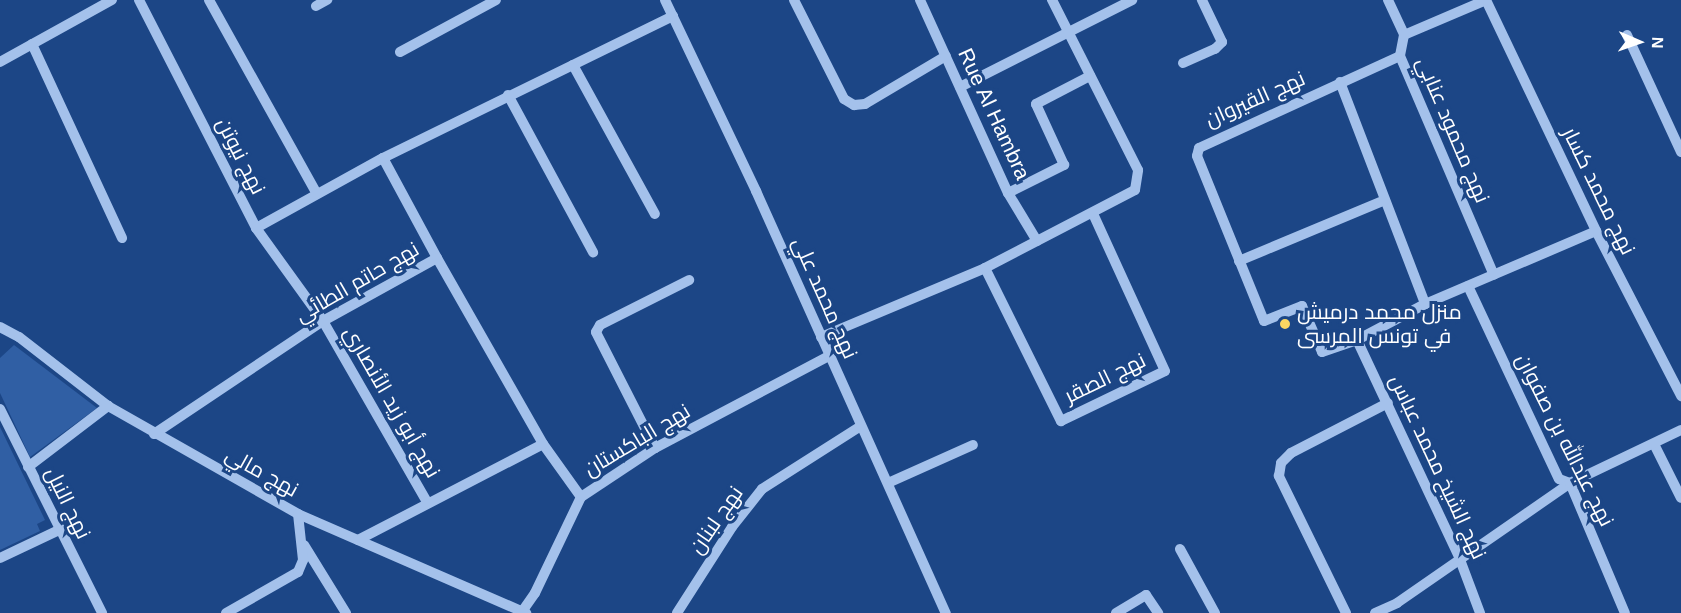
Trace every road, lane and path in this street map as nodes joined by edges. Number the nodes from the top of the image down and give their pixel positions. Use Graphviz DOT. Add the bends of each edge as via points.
graph roads {
  1 [pos="112,0"];
  2 [pos="139,0"];
  3 [pos="209,0"];
  4 [pos="327,0"];
  5 [pos="496,0"];
  6 [pos="665,0"];
  7 [pos="794,0"];
  8 [pos="920,0"];
  9 [pos="1052,0"];
  10 [pos="1202,0"];
  11 [pos="1388,0"];
  12 [pos="1486,0"];
  13 [pos="1126,1"];
  14 [pos="316,6"];
  15 [pos="673,16"];
  16 [pos="1068,32"];
  17 [pos="1404,35"];
  18 [pos="1627,35"];
  19 [pos="32,44"];
  20 [pos="400,52"];
  21 [pos="946,56"];
  22 [pos="1400,56"];
  23 [pos="0,62"];
  24 [pos="1183,63"];
  25 [pos="573,65"];
  26 [pos="1090,76"];
  27 [pos="1340,82"];
  28 [pos="960,87"];
  29 [pos="508,95"];
  30 [pos="1681,152"];
  31 [pos="383,158"];
  32 [pos="316,192"];
  33 [pos="1008,193"];
  34 [pos="1385,200"];
  35 [pos="655,214"];
  36 [pos="1093,214"];
  37 [pos="256,228"];
  38 [pos="1596,231"];
  39 [pos="122,238"];
  40 [pos="1037,241"];
  41 [pos="593,252"];
  42 [pos="437,258"];
  43 [pos="1239,261"];
  44 [pos="985,268"];
  45 [pos="1494,275"];
  46 [pos="688,280"];
  47 [pos="1468,286"];
  48 [pos="1425,304"];
  49 [pos="323,321"];
  50 [pos="0,327"];
  51 [pos="821,338"];
  52 [pos="1357,340"];
  53 [pos="829,356"];
  54 [pos="1681,396"];
  55 [pos="1388,403"];
  56 [pos="108,406"];
  57 [pos="0,409"];
  58 [pos="861,426"];
  59 [pos="1681,430"];
  60 [pos="154,434"];
  61 [pos="543,444"];
  62 [pos="1654,444"];
  63 [pos="973,445"];
  64 [pos="655,448"];
  65 [pos="28,467"];
  66 [pos="888,483"];
  67 [pos="1570,483"];
  68 [pos="581,497"];
  69 [pos="1681,498"];
  70 [pos="427,502"];
  71 [pos="298,514"];
  72 [pos="59,530"];
  73 [pos="358,540"];
  74 [pos="304,545"];
  75 [pos="1180,549"];
  76 [pos="1459,557"];
  77 [pos="0,558"];
  78 [pos="523,612"];
  79 [pos="1214,612"];
  80 [pos="102,613"];
  81 [pos="226,613"];
  82 [pos="346,613"];
  83 [pos="677,613"];
  84 [pos="946,613"];
  85 [pos="1116,613"];
  86 [pos="1158,613"];
  87 [pos="1346,613"];
  88 [pos="1375,613"];
  89 [pos="1480,613"];
  90 [pos="1625,613"];
  1 -- 19 [label="street"];
  2 -- 37 [label="street, نهج نيوتن"];
  3 -- 32 [label="street"];
  4 -- 14 [label="street"];
  5 -- 20 [label="street"];
  6 -- 15 [label="street, نهج محمد علي"];
  7 -- 21 [label="street" via="844,99 854,105 865,104"];
  8 -- 21 [label="street, Rue Al Hambra"];
  9 -- 16 [label="street"];
  10 -- 24 [label="street" via="1222,42"];
  11 -- 17 [label="street, نهج محمود عنابي"];
  12 -- 17 [label="street"];
  12 -- 38 [label="street, نهج محمد كسار"];
  13 -- 16 [label="street"];
  15 -- 25 [label="street"];
  15 -- 51 [label="street, نهج محمد علي"];
  16 -- 26 [label="street"];
  16 -- 28 [label="street"];
  17 -- 22 [label="street, نهج محمود عنابي"];
  18 -- 30 [label="street"];
  19 -- 23 [label="street"];
  19 -- 39 [label="street"];
  21 -- 28 [label="street, Rue Al Hambra"];
  22 -- 27 [label="street, نهج القيروان"];
  22 -- 45 [label="street, نهج محمود عنابي"];
  25 -- 29 [label="street"];
  25 -- 35 [label="street"];
  26 -- 33 [label="street" via="1036,104 1064,165"];
  26 -- 36 [label="street" via="1138,170 1135,190"];
  27 -- 34 [label="street"];
  27 -- 43 [label="street, نهج القيروان" via="1199,148 1197,156"];
  28 -- 33 [label="street, Rue Al Hambra"];
  29 -- 31 [label="street"];
  29 -- 41 [label="street"];
  31 -- 32 [label="street"];
  31 -- 42 [label="street"];
  32 -- 37 [label="street"];
  33 -- 40 [label="street, Rue Al Hambra"];
  34 -- 43 [label="street"];
  34 -- 48 [label="street"];
  36 -- 40 [label="street"];
  36 -- 44 [label="street, نهج الصقر" via="1165,371 1061,421"];
  37 -- 49 [label="street, نهج نيوتن"];
  38 -- 45 [label="street"];
  38 -- 54 [label="street, نهج محمد كسار"];
  40 -- 44 [label="street"];
  42 -- 49 [label="street, نهج حاتم الطائي"];
  42 -- 61 [label="street, نهج حاتم الطائي"];
  43 -- 52 [label="street, نهج القيروان" via="1264,321 1302,306 1322,351"];
  44 -- 51 [label="street"];
  45 -- 47 [label="street"];
  46 -- 64 [label="street" via="600,325 596,332"];
  47 -- 48 [label="street"];
  47 -- 67 [label="street, نهج عبدالله بن صفوان" via="1560,479"];
  48 -- 52 [label="street"];
  49 -- 60 [label="street, نهج حاتم الطائي"];
  49 -- 70 [label="street, نهج أبو زيد الأنصاري"];
  50 -- 56 [label="street, نهج مالي"];
  51 -- 53 [label="street, نهج محمد علي"];
  52 -- 55 [label="street, نهج الشيخ محمد عباس"];
  53 -- 58 [label="street, نهج محمد علي"];
  53 -- 64 [label="street, نهج الباكستان"];
  55 -- 76 [label="street, نهج الشيخ محمد عباس"];
  55 -- 87 [label="street" via="1291,453 1281,463 1278,476"];
  56 -- 60 [label="street, نهج مالي"];
  56 -- 65 [label="street"];
  57 -- 65 [label="street, نهج النيل"];
  58 -- 66 [label="street, نهج محمد علي"];
  58 -- 83 [label="street, نهج لبنان" via="762,489 732,526"];
  59 -- 62 [label="street"];
  60 -- 71 [label="street, نهج مالي"];
  61 -- 68 [label="street, نهج حاتم الطائي"];
  61 -- 70 [label="street"];
  62 -- 67 [label="street"];
  62 -- 69 [label="street"];
  63 -- 66 [label="street"];
  64 -- 68 [label="street, نهج الباكستان"];
  65 -- 72 [label="street, نهج النيل"];
  66 -- 84 [label="street, نهج محمد علي"];
  67 -- 76 [label="street"];
  67 -- 90 [label="street, نهج عبدالله بن صفوان"];
  68 -- 78 [label="street, نهج الباكستان"];
  70 -- 73 [label="street"];
  71 -- 73 [label="street, نهج مالي"];
  71 -- 74 [label="street"];
  72 -- 77 [label="street"];
  72 -- 80 [label="street, نهج النيل"];
  73 -- 78 [label="street, نهج مالي"];
  74 -- 81 [label="street" via="298,572"];
  74 -- 82 [label="street"];
  75 -- 79 [label="street"];
  76 -- 88 [label="street" via="1397,603"];
  76 -- 89 [label="street, نهج الشيخ محمد عباس"];
  85 -- 86 [label="street" via="1146,595"];
}
